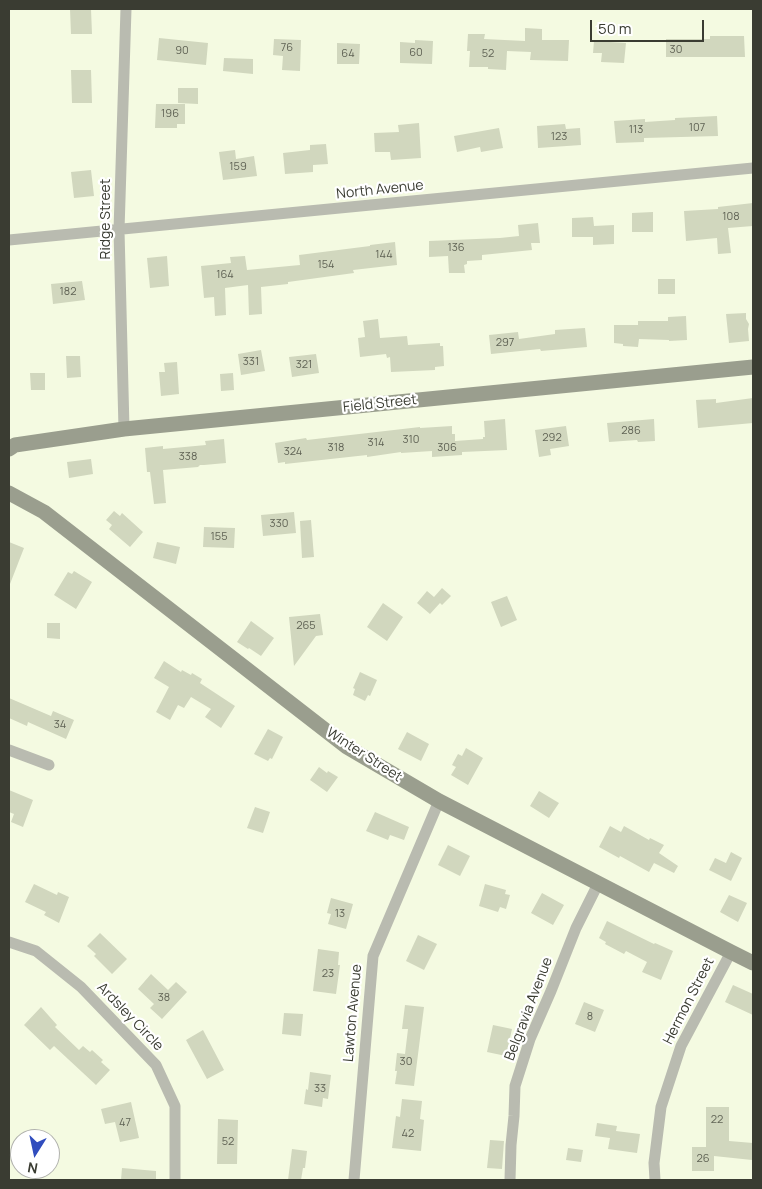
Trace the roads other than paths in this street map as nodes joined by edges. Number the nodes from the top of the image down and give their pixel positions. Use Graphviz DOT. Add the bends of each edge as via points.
graph roads {
  1 [pos="126,9"];
  2 [pos="753,168"];
  3 [pos="119,230"];
  4 [pos="9,240"];
  5 [pos="753,367"];
  6 [pos="124,429"];
  7 [pos="9,449"];
  8 [pos="9,493"];
  9 [pos="9,750"];
  10 [pos="49,764"];
  11 [pos="439,801"];
  12 [pos="598,884"];
  13 [pos="9,942"];
  14 [pos="731,952"];
  15 [pos="753,963"];
  16 [pos="175,1180"];
  17 [pos="354,1180"];
  18 [pos="510,1180"];
  19 [pos="655,1180"];
  1 -- 3 [label="street, Ridge Street"];
  2 -- 3 [label="street, North Avenue"];
  3 -- 4 [label="street, North Avenue"];
  3 -- 6 [label="street, Ridge Street"];
  5 -- 6 [label="main road, Field Street"];
  6 -- 7 [label="main road, Field Street" via="15,445"];
  8 -- 11 [label="main road, Winter Street" via="44,512 347,748"];
  9 -- 10 [label="street"];
  11 -- 12 [label="main road, Winter Street"];
  11 -- 17 [label="street, Lawton Avenue" via="373,956"];
  12 -- 14 [label="main road, Winter Street"];
  12 -- 18 [label="street, Belgravia Avenue" via="530,1039 516,1086"];
  13 -- 16 [label="street, Ardsley Circle" via="36,951 81,987 156,1066 175,1106"];
  14 -- 15 [label="main road, Winter Street"];
  14 -- 19 [label="street, Hermon Street" via="681,1046 661,1106"];
}
